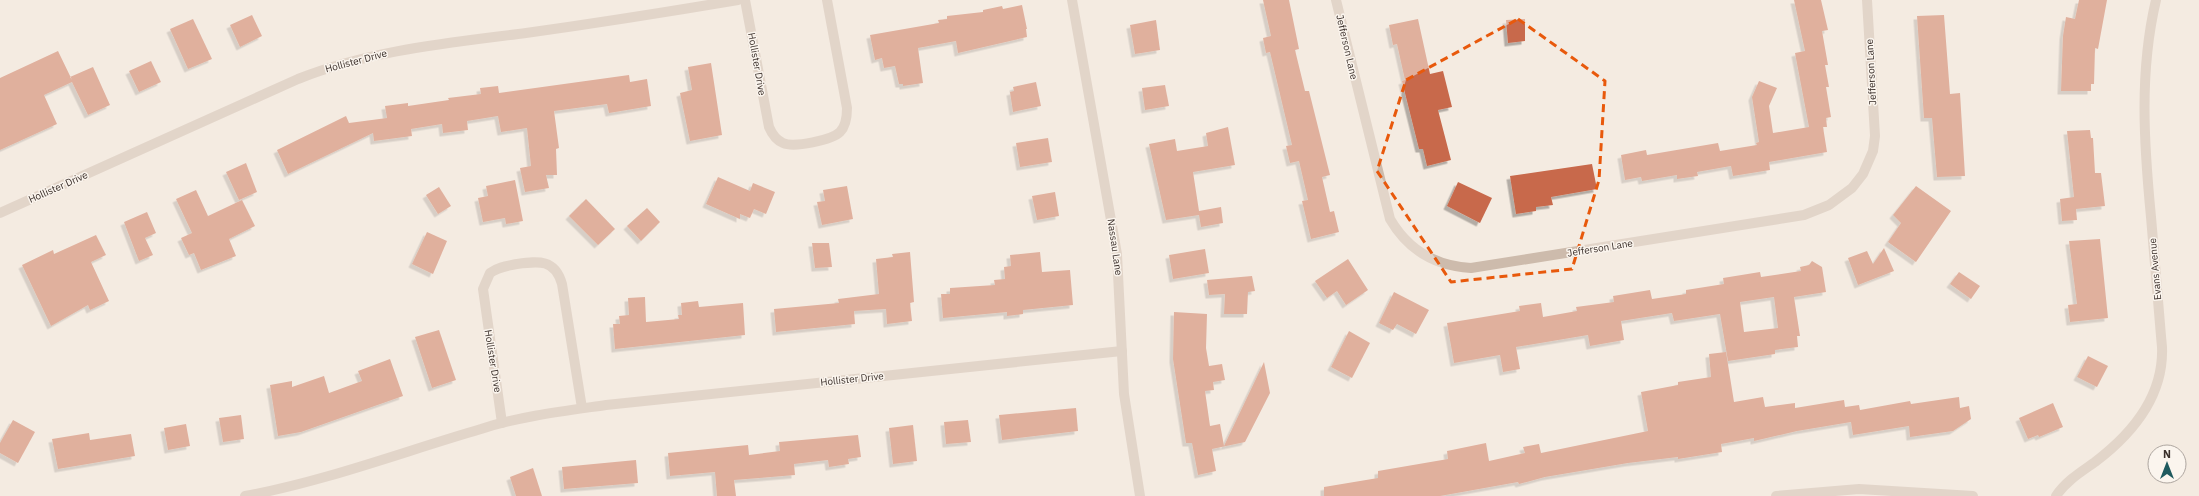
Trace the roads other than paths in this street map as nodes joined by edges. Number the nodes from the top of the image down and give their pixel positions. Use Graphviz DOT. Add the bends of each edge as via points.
graph roads {
  1 [pos="738,0"];
  2 [pos="745,0"];
  3 [pos="827,0"];
  4 [pos="1072,0"];
  5 [pos="1336,0"];
  6 [pos="1867,0"];
  7 [pos="2156,0"];
  8 [pos="0,213"];
  9 [pos="1122,351"];
  10 [pos="582,408"];
  11 [pos="502,423"];
  12 [pos="287,492"];
  13 [pos="1794,495"];
  14 [pos="245,496"];
  15 [pos="1140,496"];
  16 [pos="1776,496"];
  17 [pos="1973,496"];
  18 [pos="2056,496"];
  1 -- 8 [label="street, Hollister Drive" via="617,21 402,50 331,67 298,79"];
  2 -- 3 [label="street, Hollister Drive" via="767,123 777,139 793,145 832,137 842,130 846,119 847,108"];
  4 -- 9 [label="street, Nassau Lane" via="1117,254"];
  5 -- 6 [label="street, Jefferson Lane" via="1390,219 1406,242 1424,255 1446,265 1471,268 1804,215 1842,197 1863,174 1874,144"];
  7 -- 18 [label="street, Evans Avenue" via="2148,42 2144,103 2146,164 2162,347 2160,375 2151,400 2133,427"];
  9 -- 10 [label="street, Hollister Drive"];
  9 -- 15 [label="street, Nassau Lane" via="1127,420"];
  10 -- 11 [label="street, Hollister Drive"];
  10 -- 11 [label="street, Hollister Drive" via="562,284 558,273 551,266 538,262 505,266 490,273 483,289"];
  11 -- 12 [label="street, Hollister Drive"];
  12 -- 14 [label="street, Hollister Drive"];
  13 -- 16 [label="street"];
  13 -- 17 [label="street" via="1859,489"];
}
